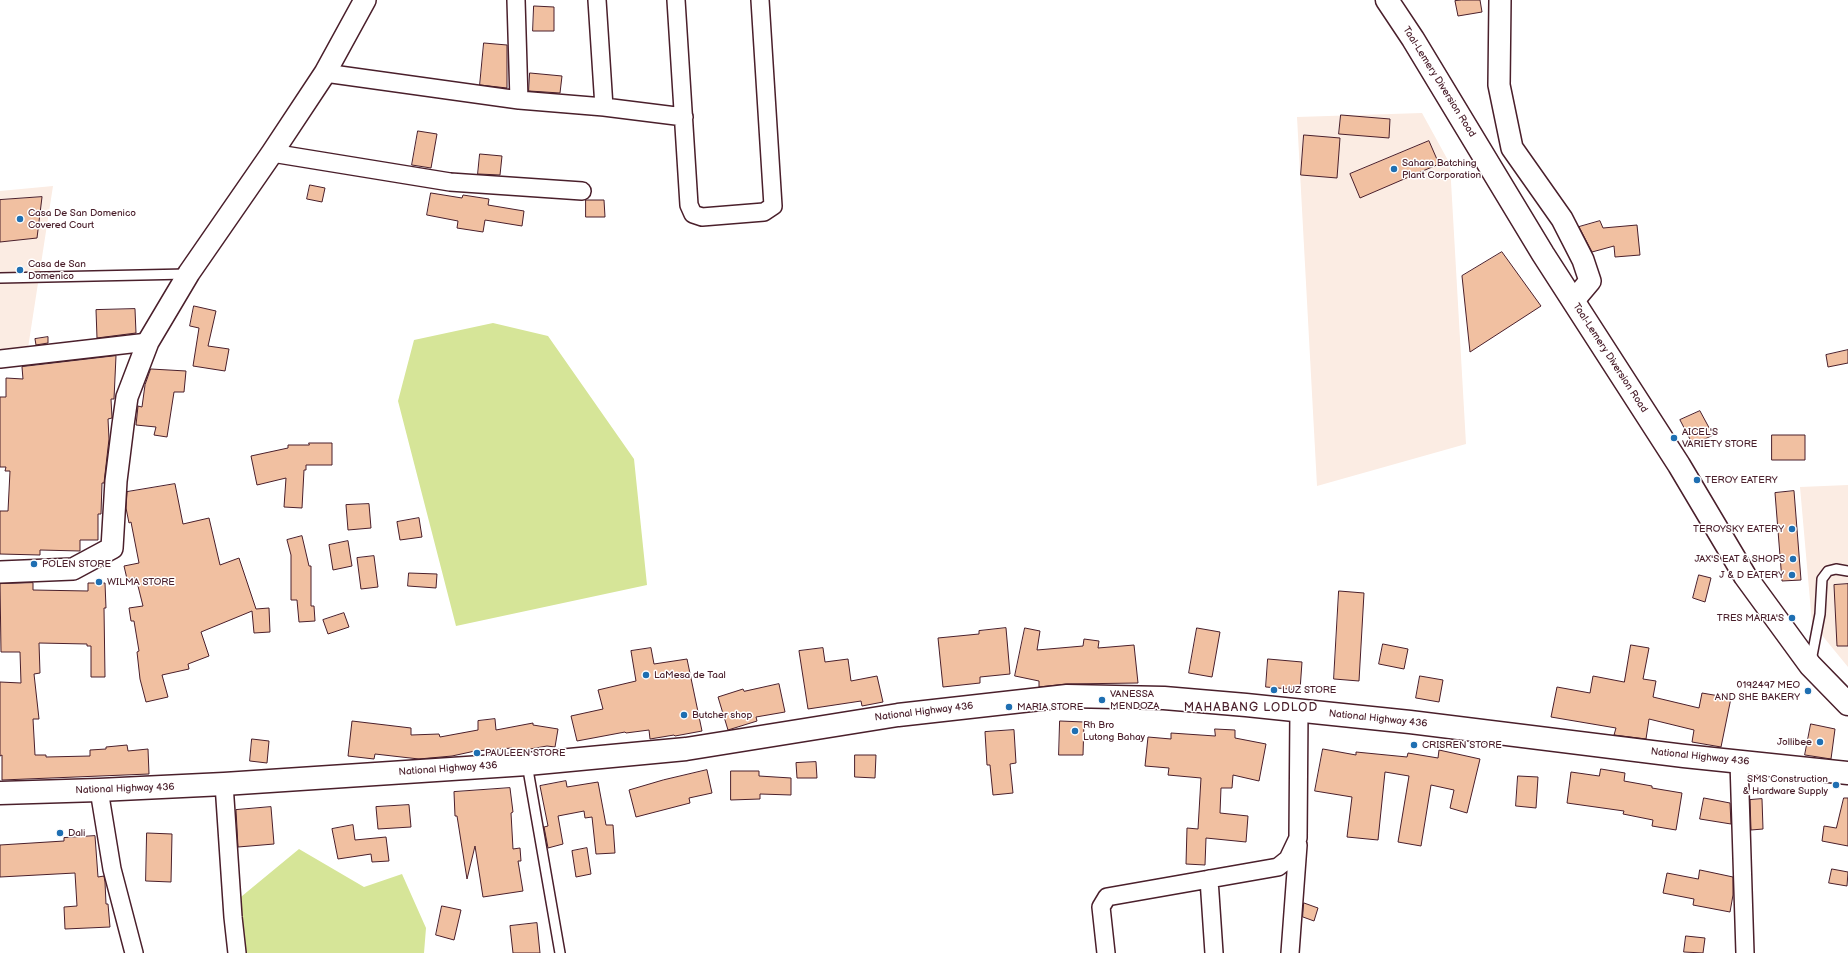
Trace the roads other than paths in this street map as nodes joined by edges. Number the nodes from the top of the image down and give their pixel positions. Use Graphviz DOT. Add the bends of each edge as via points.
graph roads {
  1 [pos="365,0"];
  2 [pos="516,0"];
  3 [pos="597,0"];
  4 [pos="676,0"];
  5 [pos="760,0"];
  6 [pos="1387,0"];
  7 [pos="1500,0"];
  8 [pos="325,73"];
  9 [pos="520,100"];
  10 [pos="604,107"];
  11 [pos="684,117"];
  12 [pos="272,153"];
  13 [pos="582,191"];
  14 [pos="189,274"];
  15 [pos="0,278"];
  16 [pos="1574,300"];
  17 [pos="148,342"];
  18 [pos="0,359"];
  19 [pos="1848,571"];
  20 [pos="0,572"];
  21 [pos="1810,665"];
  22 [pos="1848,703"];
  23 [pos="1299,711"];
  24 [pos="1739,762"];
  25 [pos="527,764"];
  26 [pos="1847,771"];
  27 [pos="224,784"];
  28 [pos="99,790"];
  29 [pos="0,793"];
  30 [pos="1298,838"];
  31 [pos="1209,879"];
  32 [pos="134,953"];
  33 [pos="237,953"];
  34 [pos="560,953"];
  35 [pos="1106,953"];
  36 [pos="1214,953"];
  37 [pos="1290,953"];
  38 [pos="1745,953"];
  1 -- 8 [label="street"];
  2 -- 9 [label="street"];
  3 -- 10 [label="street"];
  4 -- 11 [label="street"];
  5 -- 11 [label="street" via="773,206 764,212 702,217 692,214 689,205"];
  6 -- 16 [label="main road, Taal-Lemery Diversion Road"];
  7 -- 16 [label="street" via="1499,85 1512,148 1562,219 1584,260 1590,281"];
  8 -- 9 [label="street"];
  8 -- 12 [label="street"];
  9 -- 10 [label="street"];
  10 -- 11 [label="street"];
  12 -- 13 [label="street" via="450,182"];
  12 -- 14 [label="street"];
  14 -- 15 [label="lane"];
  14 -- 17 [label="street"];
  16 -- 21 [label="main road, Taal-Lemery Diversion Road" via="1679,465 1745,576"];
  17 -- 18 [label="street"];
  17 -- 20 [label="street" via="126,404 116,481 112,548 74,569"];
  19 -- 21 [label="lane" via="1836,568 1828,571 1822,579 1820,614"];
  21 -- 22 [label="main road, Taal-Lemery Diversion Road"];
  23 -- 24 [label="main road, National Highway 436"];
  23 -- 25 [label="main road, National Highway 436" via="1164,698 1067,696 898,715 686,748"];
  23 -- 30 [label="street"];
  24 -- 26 [label="main road, National Highway 436"];
  24 -- 38 [label="street"];
  25 -- 27 [label="main road, National Highway 436"];
  25 -- 34 [label="lane"];
  27 -- 28 [label="main road, National Highway 436"];
  27 -- 33 [label="street"];
  28 -- 29 [label="main road, National Highway 436"];
  28 -- 32 [label="street" via="112,868"];
  30 -- 31 [label="street" via="1288,859 1278,867"];
  30 -- 37 [label="street"];
  31 -- 35 [label="street" via="1107,897 1100,907"];
  31 -- 36 [label="street"];
}
